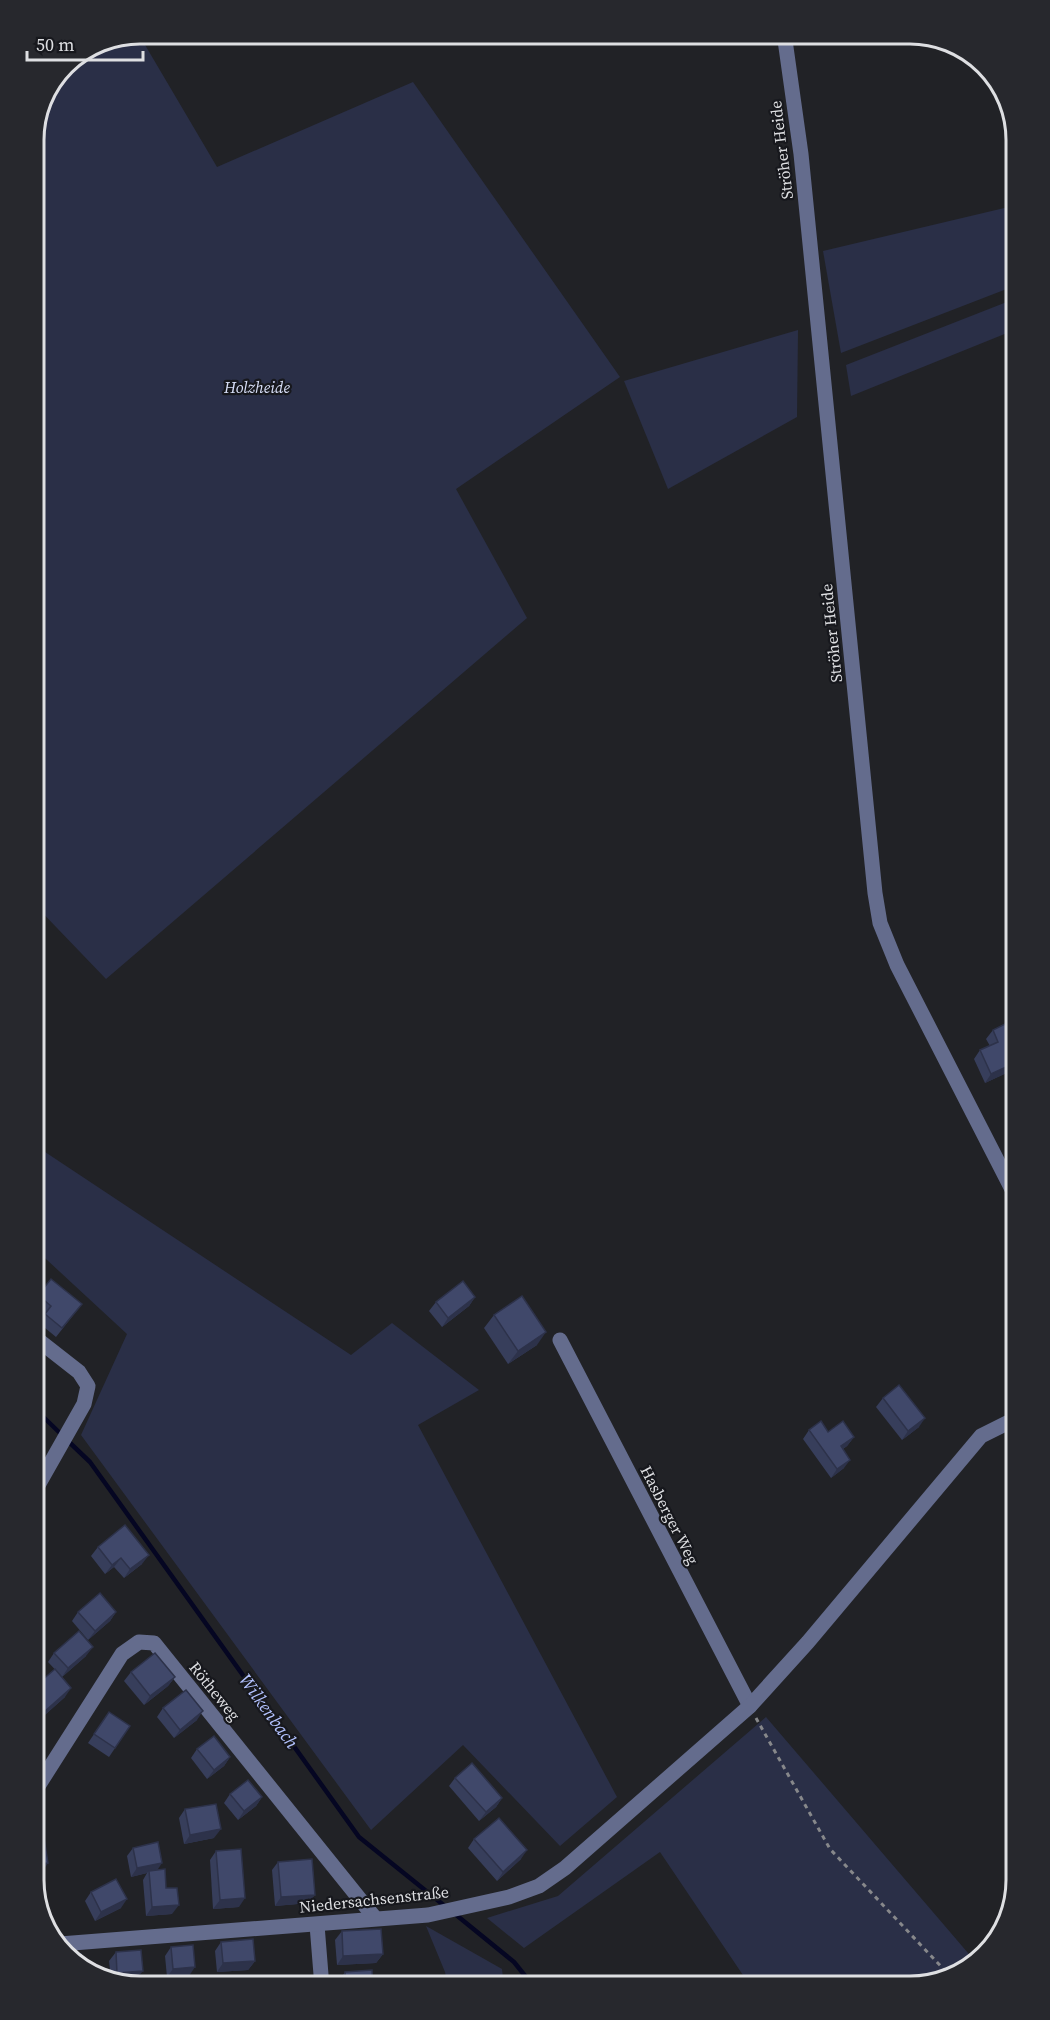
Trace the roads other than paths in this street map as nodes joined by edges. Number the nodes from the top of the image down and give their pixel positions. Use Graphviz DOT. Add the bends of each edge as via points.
graph roads {
  1 [pos="786,44"];
  2 [pos="1006,1178"];
  3 [pos="560,1340"];
  4 [pos="44,1345"];
  5 [pos="1006,1424"];
  6 [pos="44,1474"];
  7 [pos="750,1706"];
  8 [pos="44,1777"];
  9 [pos="375,1918"];
  10 [pos="317,1925"];
  11 [pos="67,1943"];
  12 [pos="321,1976"];
  1 -- 2 [label="street, Ströher Heide" via="801,154 880,923 897,965"];
  3 -- 7 [label="street, Hasberger Weg"];
  4 -- 6 [label="street" via="79,1372 87,1386 84,1404"];
  5 -- 7 [label="street" via="981,1436"];
  7 -- 9 [label="street, Niedersachsenstraße" via="566,1868 539,1886 509,1897 428,1915"];
  8 -- 9 [label="street, Rötheweg" via="122,1654 139,1642 154,1643"];
  9 -- 10 [label="street, Niedersachsenstraße"];
  10 -- 11 [label="street, Niedersachsenstraße"];
  10 -- 12 [label="street"];
}
